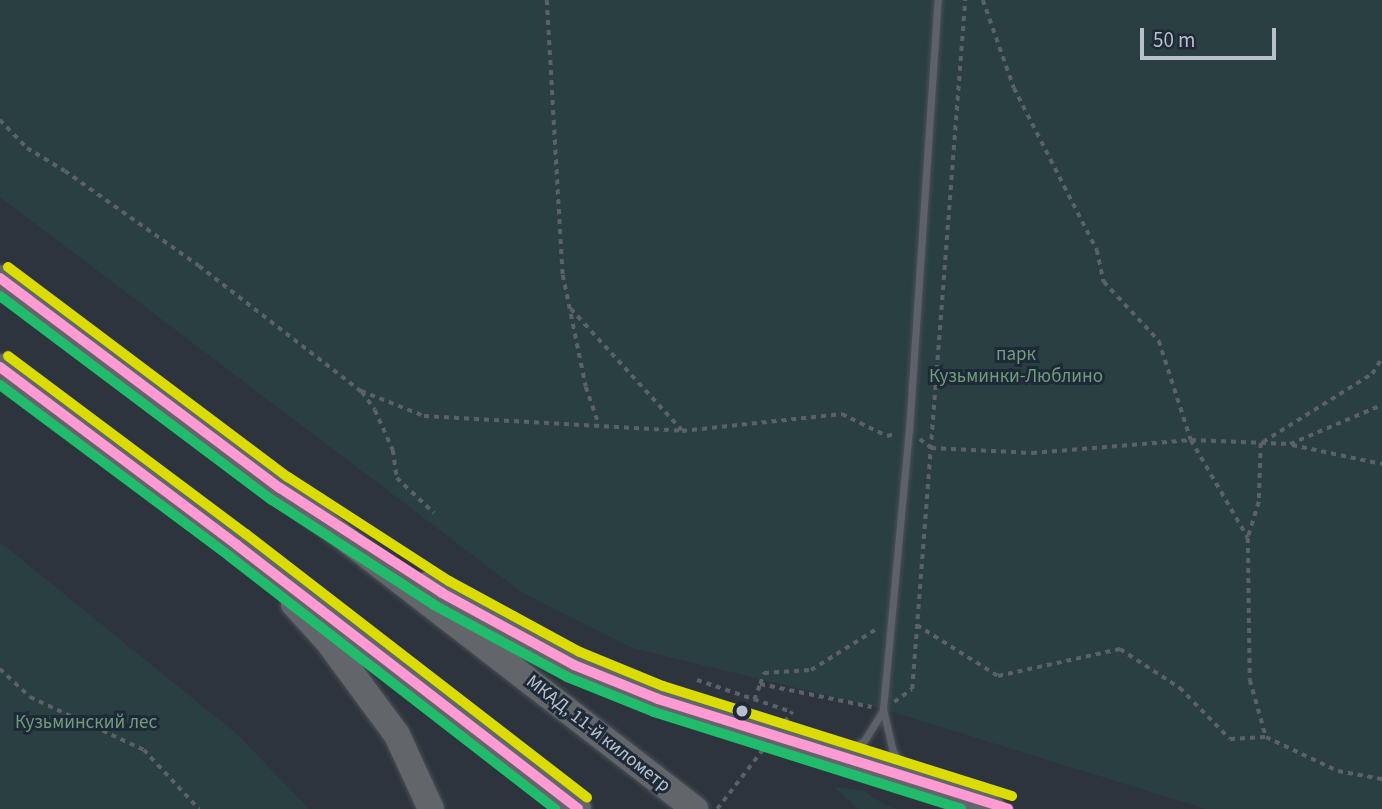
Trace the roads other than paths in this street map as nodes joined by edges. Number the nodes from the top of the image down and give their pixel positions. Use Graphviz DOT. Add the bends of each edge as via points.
graph roads {
  1 [pos="938,0"];
  2 [pos="0,278"];
  3 [pos="0,367"];
  4 [pos="280,488"];
  5 [pos="237,545"];
  6 [pos="883,709"];
  7 [pos="830,754"];
  8 [pos="923,783"];
  9 [pos="431,809"];
  10 [pos="578,809"];
  11 [pos="695,809"];
  12 [pos="993,809"];
  1 -- 6 [label="lane" via="909,431"];
  2 -- 4 [label="highway, МКАД, 11-й километр"];
  3 -- 5 [label="highway"];
  4 -- 7 [label="highway" via="442,593 574,665 658,699"];
  4 -- 11 [label="highway, МКАД, 11-й километр"];
  5 -- 9 [label="highway" via="327,640 351,672 397,736"];
  5 -- 10 [label="highway"];
  6 -- 7 [label="lane" via="864,741"];
  6 -- 8 [label="lane" via="893,752"];
  7 -- 8 [label="highway"];
  8 -- 12 [label="highway"];
}
